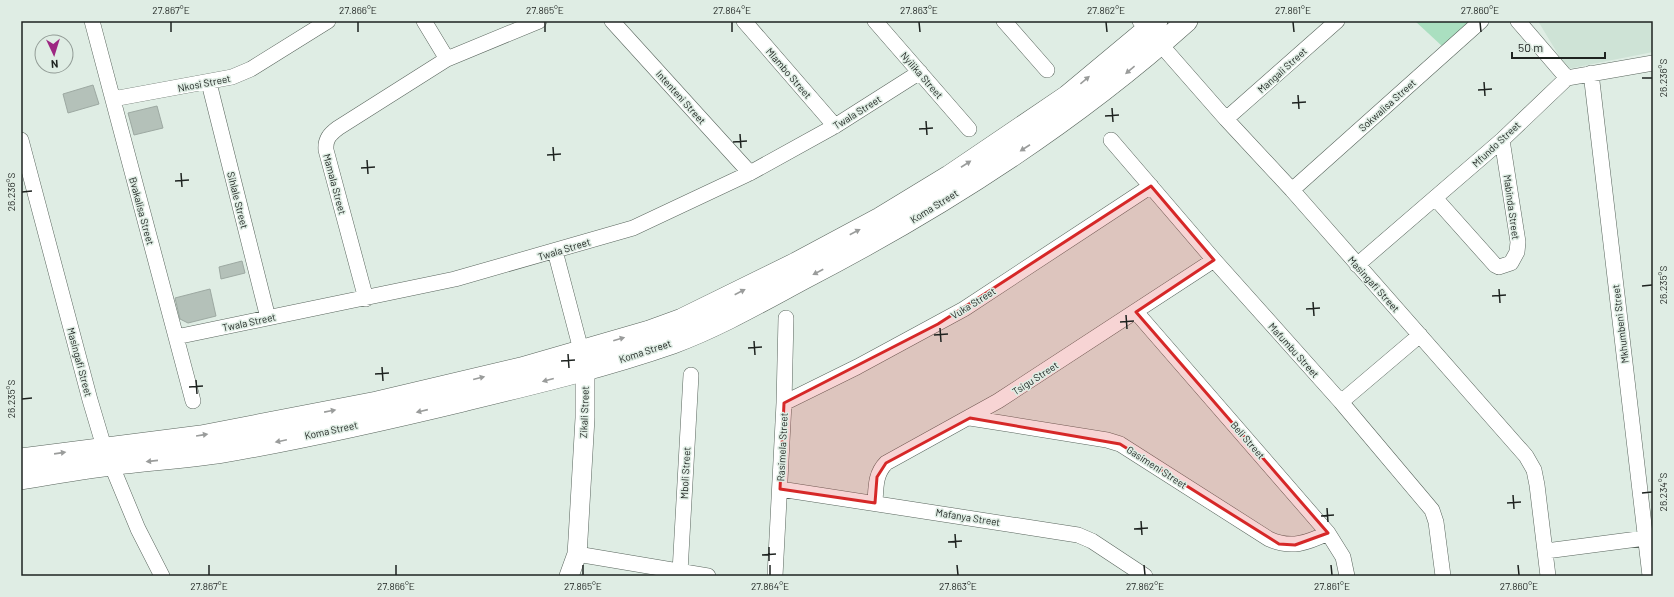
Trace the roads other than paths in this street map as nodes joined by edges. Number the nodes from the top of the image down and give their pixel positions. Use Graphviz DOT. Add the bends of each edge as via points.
graph roads {
  1 [pos="92,21"];
  2 [pos="328,21"];
  3 [pos="424,21"];
  4 [pos="539,21"];
  5 [pos="612,21"];
  6 [pos="744,21"];
  7 [pos="875,21"];
  8 [pos="1004,21"];
  9 [pos="1187,21"];
  10 [pos="1337,21"];
  11 [pos="1482,21"];
  12 [pos="1518,21"];
  13 [pos="1148,24"];
  14 [pos="1160,45"];
  15 [pos="447,59"];
  16 [pos="1653,63"];
  17 [pos="1047,70"];
  18 [pos="920,72"];
  19 [pos="1591,72"];
  20 [pos="1567,78"];
  21 [pos="209,83"];
  22 [pos="113,99"];
  23 [pos="1226,119"];
  24 [pos="835,126"];
  25 [pos="969,129"];
  26 [pos="21,140"];
  27 [pos="1111,140"];
  28 [pos="1502,140"];
  29 [pos="750,173"];
  30 [pos="1151,186"];
  31 [pos="1292,190"];
  32 [pos="1436,199"];
  33 [pos="555,251"];
  34 [pos="1214,260"];
  35 [pos="1357,265"];
  36 [pos="366,299"];
  37 [pos="1136,312"];
  38 [pos="268,318"];
  39 [pos="786,318"];
  40 [pos="1420,335"];
  41 [pos="176,337"];
  42 [pos="581,350"];
  43 [pos="586,370"];
  44 [pos="691,375"];
  45 [pos="193,400"];
  46 [pos="1341,402"];
  47 [pos="784,403"];
  48 [pos="970,418"];
  49 [pos="108,456"];
  50 [pos="21,459"];
  51 [pos="21,479"];
  52 [pos="780,489"];
  53 [pos="875,503"];
  54 [pos="1328,533"];
  55 [pos="1649,538"];
  56 [pos="1546,551"];
  57 [pos="576,554"];
  58 [pos="680,572"];
  59 [pos="162,576"];
  60 [pos="569,576"];
  61 [pos="708,576"];
  62 [pos="774,576"];
  63 [pos="1145,576"];
  64 [pos="1347,576"];
  65 [pos="1443,576"];
  66 [pos="1548,576"];
  67 [pos="1650,576"];
  1 -- 22 [label="street, Bvakalisa Street"];
  2 -- 21 [label="street, Nkosi Street" via="240,74"];
  3 -- 15 [label="street"];
  4 -- 15 [label="street"];
  5 -- 29 [label="street, Intenteni Street"];
  6 -- 24 [label="street, Mlambo Street"];
  7 -- 18 [label="street, Nyilika Street"];
  8 -- 17 [label="street"];
  9 -- 14 [label="main road, Koma Street"];
  10 -- 23 [label="street, Mangali Street"];
  11 -- 31 [label="street, Sokwalisa Street"];
  12 -- 20 [label="street"];
  13 -- 14 [label="street, Masingafi Street"];
  42 -- 13 [label="main road, Koma Street, one-way" via="682,319 763,280 880,218 962,167 1067,96"];
  14 -- 23 [label="street, Masingafi Street"];
  14 -- 43 [label="main road, Koma Street, one-way" via="1059,125 872,244 700,331 675,342"];
  15 -- 36 [label="street, Mamala Street" via="338,128 327,140 326,150"];
  16 -- 19 [label="street, Mfundo Street"];
  18 -- 24 [label="street, Twala Street"];
  18 -- 25 [label="street, Nyilika Street"];
  19 -- 20 [label="street, Mfundo Street"];
  19 -- 55 [label="street, Mkhumbeni Street"];
  20 -- 28 [label="street, Mfundo Street"];
  21 -- 22 [label="street, Nkosi Street"];
  21 -- 38 [label="street, Sihlale Street"];
  22 -- 41 [label="street, Bvakalisa Street"];
  23 -- 31 [label="street, Masingafi Street"];
  24 -- 29 [label="street, Twala Street"];
  26 -- 49 [label="street, Masingafi Street" via="88,392"];
  27 -- 30 [label="street, Mafumbu Street"];
  28 -- 32 [label="street, Mfundo Street"];
  28 -- 32 [label="street, Mabinda Street" via="1518,242 1517,252 1511,263 1500,267 1495,265"];
  29 -- 33 [label="street, Twala Street" via="642,225"];
  30 -- 34 [label="street, Mafumbu Street"];
  30 -- 47 [label="street, Vuka Street" via="964,309"];
  31 -- 35 [label="street, Masingafi Street"];
  32 -- 35 [label="street, Mfundo Street"];
  33 -- 36 [label="street, Twala Street" via="455,280"];
  33 -- 42 [label="street, Zikali Street"];
  34 -- 37 [label="street, Tsigu Street"];
  34 -- 46 [label="street, Mafumbu Street"];
  35 -- 40 [label="street, Masingafi Street"];
  36 -- 38 [label="street, Twala Street"];
  37 -- 48 [label="street, Tsigu Street"];
  37 -- 54 [label="street, Beli Street"];
  38 -- 41 [label="street, Twala Street"];
  39 -- 47 [label="street, Rasimela Street"];
  40 -- 46 [label="street"];
  40 -- 56 [label="street, Masingafi Street" via="1530,463 1537,484"];
  41 -- 45 [label="street, Bvakalisa Street"];
  42 -- 43 [label="street, Zikali Street"];
  49 -- 42 [label="main road, Koma Street, one-way" via="377,402 521,368"];
  43 -- 49 [label="main road, Koma Street, one-way" via="420,411 222,452"];
  43 -- 57 [label="street, Zikali Street"];
  44 -- 58 [label="street, Mboli Street"];
  46 -- 65 [label="street, Mafumbu Street" via="1432,510"];
  47 -- 52 [label="street, Rasimela Street"];
  48 -- 53 [label="street, Tsigu Street" via="886,463 877,477"];
  48 -- 54 [label="street, Gasimeni Street" via="1120,444 1279,544 1295,545"];
  50 -- 49 [label="main road, Koma Street, one-way"];
  49 -- 51 [label="main road, Koma Street"];
  49 -- 59 [label="street, Masingafi Street" via="138,529"];
  52 -- 53 [label="street, Mafanya Street"];
  52 -- 62 [label="street, Rasimela Street"];
  53 -- 63 [label="street, Mafanya Street" via="1078,535 1092,541"];
  54 -- 64 [label="street, Beli Street" via="1343,557"];
  55 -- 56 [label="street"];
  55 -- 67 [label="street, Mkhumbeni Street"];
  56 -- 66 [label="street, Masingafi Street"];
  57 -- 58 [label="street"];
  57 -- 60 [label="street, Zikali Street"];
  58 -- 61 [label="street"];
}
